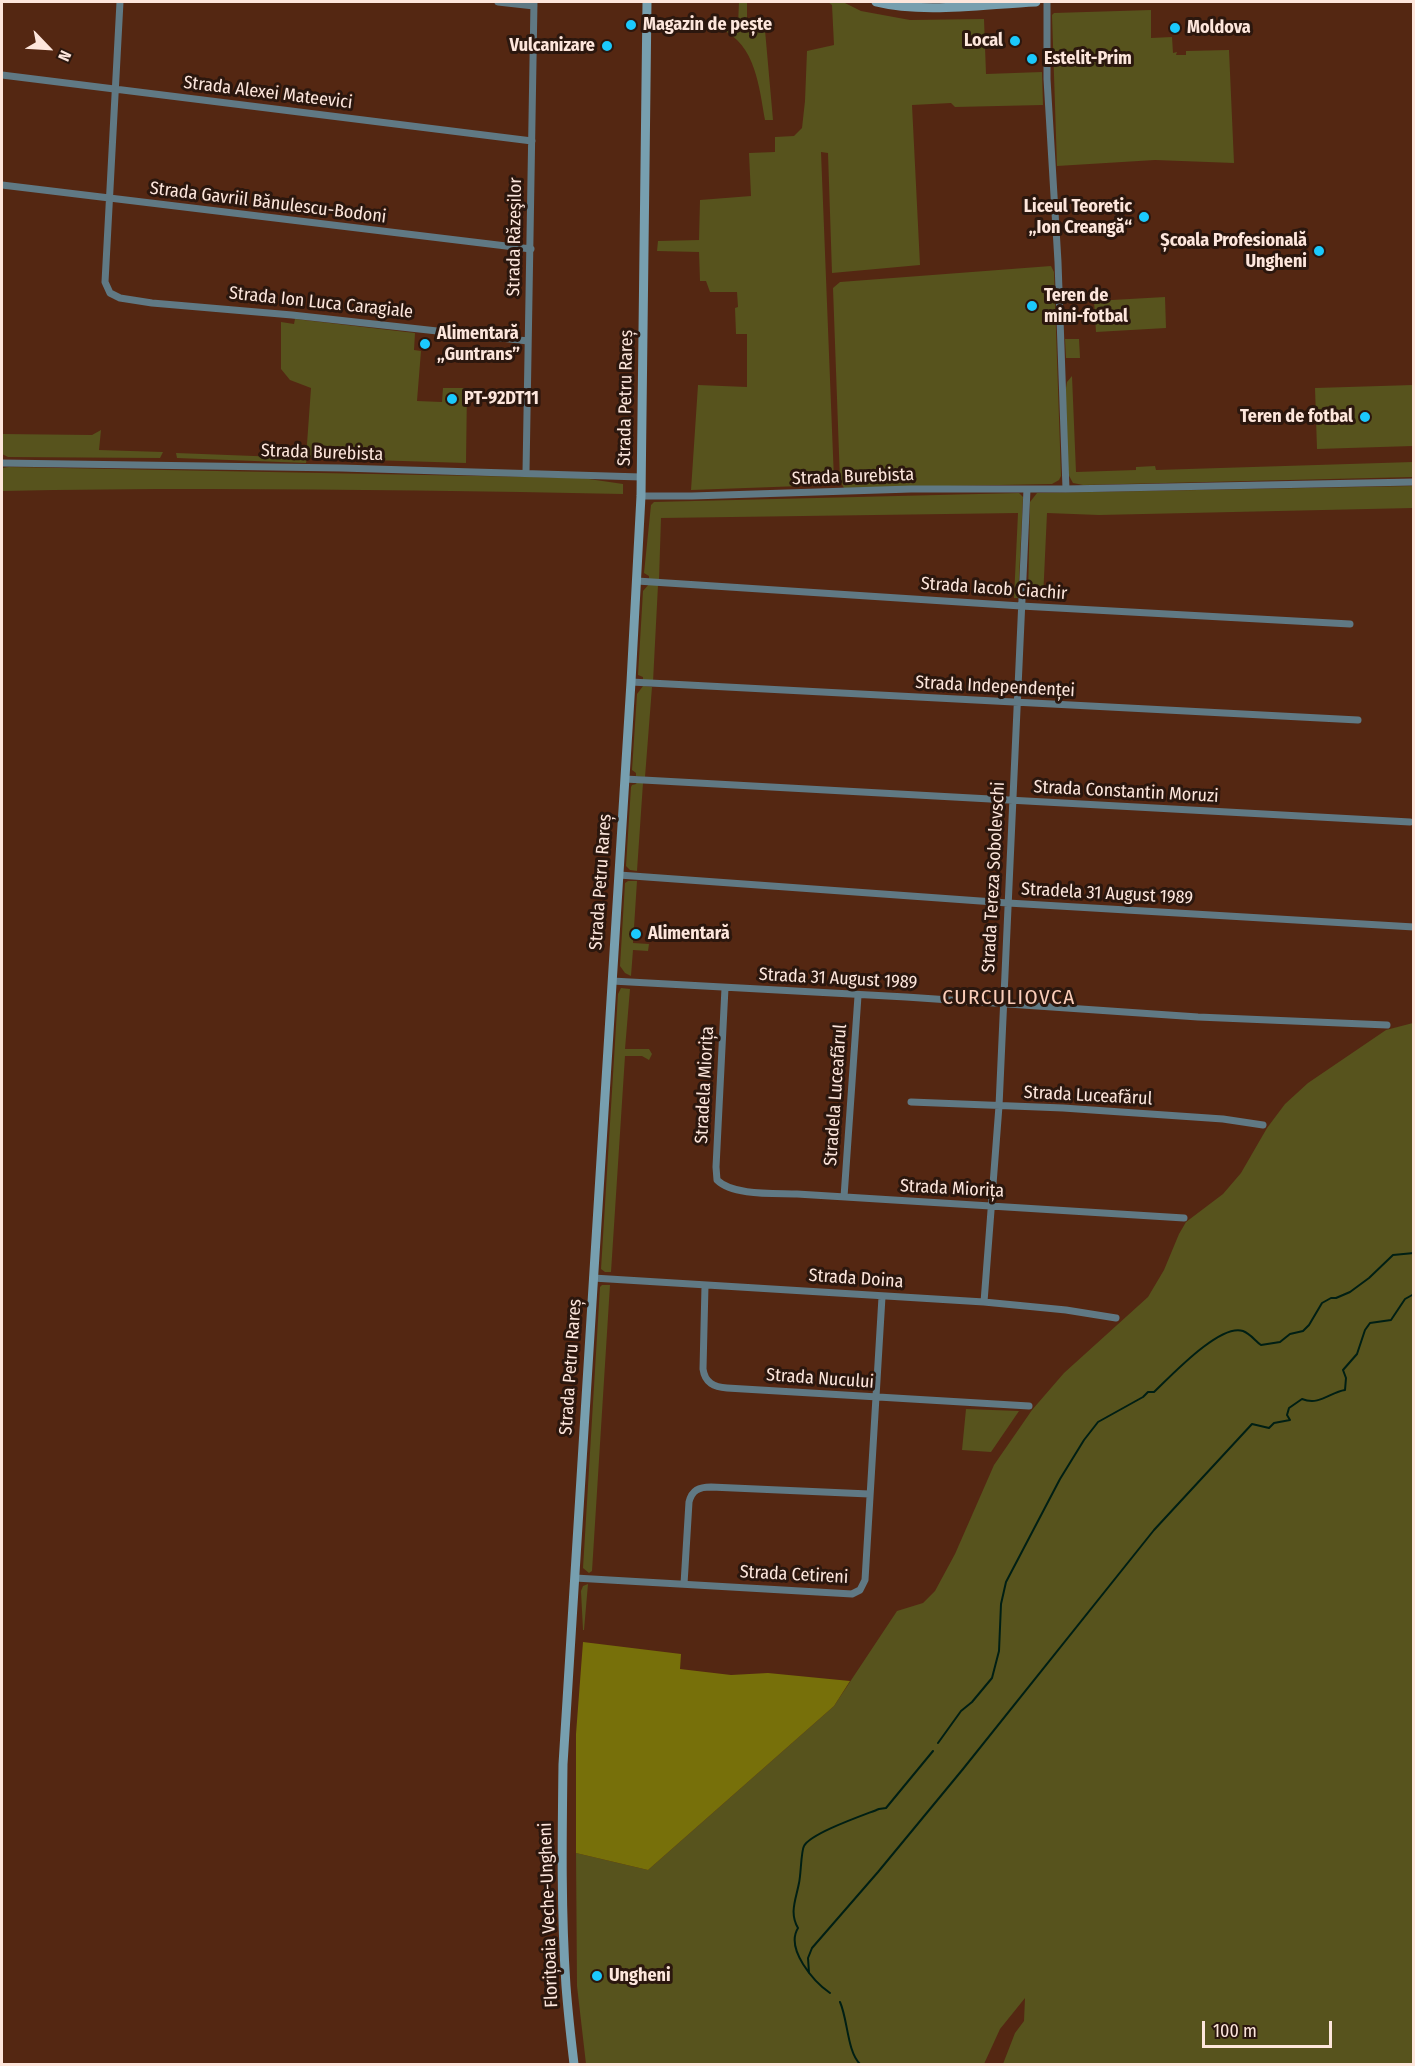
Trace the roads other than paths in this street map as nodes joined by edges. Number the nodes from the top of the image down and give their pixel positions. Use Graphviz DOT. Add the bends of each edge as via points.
graph roads {
  1 [pos="120,2"];
  2 [pos="498,2"];
  3 [pos="647,2"];
  4 [pos="876,2"];
  5 [pos="1036,2"];
  6 [pos="1047,2"];
  7 [pos="534,4"];
  8 [pos="2,75"];
  9 [pos="115,90"];
  10 [pos="532,141"];
  11 [pos="2,185"];
  12 [pos="110,199"];
  13 [pos="531,249"];
  14 [pos="528,341"];
  15 [pos="2,463"];
  16 [pos="526,472"];
  17 [pos="641,477"];
  18 [pos="1413,482"];
  19 [pos="1027,489"];
  20 [pos="1066,489"];
  21 [pos="640,496"];
  22 [pos="636,581"];
  23 [pos="1022,606"];
  24 [pos="1350,624"];
  25 [pos="631,682"];
  26 [pos="1017,704"];
  27 [pos="1358,720"];
  28 [pos="624,779"];
  29 [pos="1013,801"];
  30 [pos="1410,822"];
  31 [pos="619,875"];
  32 [pos="1008,903"];
  33 [pos="1413,927"];
  34 [pos="612,981"];
  35 [pos="725,988"];
  36 [pos="858,996"];
  37 [pos="1003,1004"];
  38 [pos="1387,1025"];
  39 [pos="911,1102"];
  40 [pos="999,1106"];
  41 [pos="1263,1125"];
  42 [pos="720,1182"];
  43 [pos="844,1197"];
  44 [pos="992,1206"];
  45 [pos="1184,1218"];
  46 [pos="593,1278"];
  47 [pos="705,1286"];
  48 [pos="882,1297"];
  49 [pos="984,1302"];
  50 [pos="1116,1318"];
  51 [pos="876,1398"];
  52 [pos="1029,1406"];
  53 [pos="869,1494"];
  54 [pos="575,1578"];
  55 [pos="684,1584"];
  56 [pos="563,1764"];
  57 [pos="574,2064"];
  1 -- 9 [label="street"];
  2 -- 7 [label="street"];
  3 -- 17 [label="main road, Strada Petru Rareș"];
  4 -- 5 [label="main road" via="919,7"];
  6 -- 20 [label="street" via="1047,79"];
  7 -- 10 [label="street, Strada Răzeşilor"];
  8 -- 9 [label="street, Strada Alexei Mateevici"];
  9 -- 10 [label="street, Strada Alexei Mateevici"];
  9 -- 12 [label="street"];
  10 -- 13 [label="street, Strada Răzeşilor"];
  11 -- 12 [label="street, Strada Gavriil Bănulescu-Bodoni"];
  12 -- 13 [label="street, Strada Gavriil Bănulescu-Bodoni"];
  12 -- 14 [label="street, Strada Ion Luca Caragiale" via="105,282 107,290 120,298"];
  13 -- 14 [label="street, Strada Răzeşilor"];
  14 -- 16 [label="street, Strada Răzeşilor"];
  15 -- 16 [label="street, Strada Burebista"];
  16 -- 17 [label="street, Strada Burebista"];
  17 -- 21 [label="main road, Strada Petru Rareș"];
  18 -- 20 [label="street, Strada Burebista"];
  19 -- 20 [label="street, Strada Burebista"];
  19 -- 21 [label="street, Strada Burebista"];
  19 -- 23 [label="street, Strada Tereza Sobolevschi"];
  21 -- 22 [label="main road, Strada Petru Rareș"];
  22 -- 23 [label="street, Strada Iacob Ciachir"];
  22 -- 25 [label="main road, Strada Petru Rareș"];
  23 -- 24 [label="street, Strada Iacob Ciachir"];
  23 -- 26 [label="street, Strada Tereza Sobolevschi"];
  25 -- 26 [label="street, Strada Independenței"];
  25 -- 28 [label="main road, Strada Petru Rareș"];
  26 -- 27 [label="street, Strada Independenței"];
  26 -- 29 [label="street, Strada Tereza Sobolevschi"];
  28 -- 29 [label="street, Strada Constantin Moruzi"];
  28 -- 31 [label="main road, Strada Petru Rareș"];
  29 -- 30 [label="street, Strada Constantin Moruzi"];
  29 -- 32 [label="street, Strada Tereza Sobolevschi"];
  31 -- 32 [label="street, Stradela 31 August 1989"];
  31 -- 34 [label="main road, Strada Petru Rareș"];
  32 -- 33 [label="street, Stradela 31 August 1989"];
  32 -- 37 [label="street, Strada Tereza Sobolevschi"];
  34 -- 35 [label="street, Strada 31 August 1989"];
  34 -- 46 [label="main road, Strada Petru Rareș"];
  35 -- 36 [label="street, Strada 31 August 1989"];
  35 -- 42 [label="street, Stradela Miorița" via="716,1167"];
  36 -- 37 [label="street, Strada 31 August 1989"];
  36 -- 43 [label="street, Stradela Luceafărul"];
  37 -- 38 [label="street, Strada 31 August 1989"];
  37 -- 40 [label="street, Strada Tereza Sobolevschi"];
  39 -- 40 [label="street, Strada Luceafărul"];
  40 -- 41 [label="street, Strada Luceafărul" via="1222,1119"];
  40 -- 44 [label="street, Strada Tereza Sobolevschi"];
  42 -- 43 [label="street, Strada Miorița" via="748,1191"];
  43 -- 44 [label="street, Strada Miorița"];
  44 -- 45 [label="street, Strada Miorița"];
  44 -- 49 [label="street, Strada Tereza Sobolevschi"];
  46 -- 47 [label="street, Strada Doina"];
  46 -- 54 [label="main road, Strada Petru Rareș"];
  47 -- 48 [label="street, Strada Doina"];
  47 -- 51 [label="street, Strada Nucului" via="703,1369 710,1384"];
  48 -- 49 [label="street, Strada Doina"];
  48 -- 51 [label="street, Strada Cetireni"];
  49 -- 50 [label="street, Strada Doina"];
  51 -- 52 [label="street, Strada Nucului"];
  51 -- 53 [label="street, Strada Cetireni"];
  53 -- 55 [label="street" via="697,1489 688,1502"];
  53 -- 55 [label="street, Strada Cetireni" via="865,1580 859,1592"];
  54 -- 55 [label="street, Strada Cetireni"];
  54 -- 56 [label="main road, Strada Petru Rareș"];
  56 -- 57 [label="main road, Florițoaia Veche-Ungheni" via="564,1946"];
}
